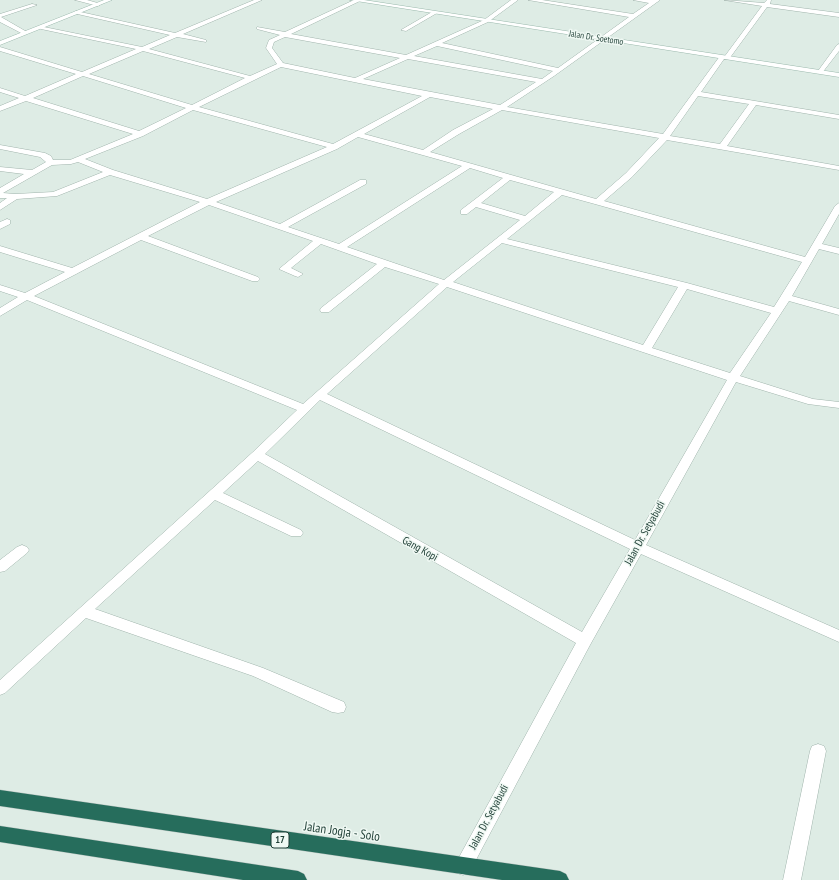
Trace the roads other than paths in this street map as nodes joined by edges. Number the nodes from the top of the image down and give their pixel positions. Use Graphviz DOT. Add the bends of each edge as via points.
graph roads {
  1 [pos="78,0"];
  2 [pos="109,0"];
  3 [pos="260,0"];
  4 [pos="357,0"];
  5 [pos="514,0"];
  6 [pos="531,0"];
  7 [pos="636,0"];
  8 [pos="727,0"];
  9 [pos="655,1"];
  10 [pos="767,3"];
  11 [pos="98,4"];
  12 [pos="34,5"];
  13 [pos="76,13"];
  14 [pos="434,13"];
  15 [pos="839,15"];
  16 [pos="0,16"];
  17 [pos="634,16"];
  18 [pos="0,19"];
  19 [pos="486,21"];
  20 [pos="41,27"];
  21 [pos="259,28"];
  22 [pos="404,30"];
  23 [pos="25,33"];
  24 [pos="177,34"];
  25 [pos="285,35"];
  26 [pos="449,38"];
  27 [pos="602,39"];
  28 [pos="204,41"];
  29 [pos="464,41"];
  30 [pos="0,42"];
  31 [pos="437,44"];
  32 [pos="839,46"];
  33 [pos="0,49"];
  34 [pos="143,49"];
  35 [pos="407,56"];
  36 [pos="724,57"];
  37 [pos="281,65"];
  38 [pos="558,70"];
  39 [pos="820,72"];
  40 [pos="82,74"];
  41 [pos="839,75"];
  42 [pos="252,78"];
  43 [pos="356,80"];
  44 [pos="543,81"];
  45 [pos="0,90"];
  46 [pos="696,93"];
  47 [pos="429,94"];
  48 [pos="24,98"];
  49 [pos="754,103"];
  50 [pos="502,107"];
  51 [pos="0,108"];
  52 [pos="194,108"];
  53 [pos="839,117"];
  54 [pos="140,134"];
  55 [pos="356,134"];
  56 [pos="665,137"];
  57 [pos="0,147"];
  58 [pos="334,147"];
  59 [pos="722,147"];
  60 [pos="424,153"];
  61 [pos="78,159"];
  62 [pos="50,163"];
  63 [pos="468,166"];
  64 [pos="839,168"];
  65 [pos="0,170"];
  66 [pos="110,172"];
  67 [pos="33,173"];
  68 [pos="509,177"];
  69 [pos="364,182"];
  70 [pos="0,191"];
  71 [pos="560,192"];
  72 [pos="0,195"];
  73 [pos="15,197"];
  74 [pos="208,202"];
  75 [pos="598,202"];
  76 [pos="474,204"];
  77 [pos="839,206"];
  78 [pos="0,207"];
  79 [pos="464,212"];
  80 [pos="527,219"];
  81 [pos="281,227"];
  82 [pos="142,237"];
  83 [pos="502,240"];
  84 [pos="319,241"];
  85 [pos="815,246"];
  86 [pos="339,248"];
  87 [pos="0,249"];
  88 [pos="839,251"];
  89 [pos="808,261"];
  90 [pos="384,263"];
  91 [pos="73,271"];
  92 [pos="298,274"];
  93 [pos="255,279"];
  94 [pos="446,283"];
  95 [pos="684,285"];
  96 [pos="0,288"];
  97 [pos="26,296"];
  98 [pos="786,297"];
  99 [pos="326,310"];
  100 [pos="776,311"];
  101 [pos="839,312"];
  102 [pos="0,313"];
  103 [pos="646,349"];
  104 [pos="733,378"];
  105 [pos="319,395"];
  106 [pos="839,405"];
  107 [pos="306,409"];
  108 [pos="257,455"];
  109 [pos="214,494"];
  110 [pos="296,533"];
  111 [pos="637,547"];
  112 [pos="22,550"];
  113 [pos="0,567"];
  114 [pos="84,611"];
  115 [pos="839,636"];
  116 [pos="585,641"];
  117 [pos="0,689"];
  118 [pos="338,707"];
  119 [pos="818,751"];
  120 [pos="0,798"];
  121 [pos="0,834"];
  122 [pos="463,867"];
  123 [pos="225,875"];
  124 [pos="298,880"];
  125 [pos="560,880"];
  126 [pos="792,880"];
  1 -- 11 [label="street"];
  2 -- 11 [label="street"];
  3 -- 24 [label="street"];
  4 -- 14 [label="street, Jalan Dr. Soetomo"];
  4 -- 25 [label="street"];
  5 -- 19 [label="street"];
  6 -- 17 [label="street"];
  7 -- 9 [label="street"];
  8 -- 10 [label="street"];
  9 -- 17 [label="street"];
  10 -- 15 [label="street"];
  10 -- 36 [label="street"];
  11 -- 13 [label="street"];
  12 -- 16 [label="street"];
  13 -- 20 [label="street"];
  13 -- 24 [label="street"];
  14 -- 19 [label="street, Jalan Dr. Soetomo"];
  14 -- 22 [label="street"];
  17 -- 27 [label="street"];
  18 -- 23 [label="street"];
  19 -- 26 [label="street"];
  19 -- 27 [label="street, Jalan Dr. Soetomo"];
  20 -- 23 [label="street"];
  20 -- 34 [label="street"];
  21 -- 25 [label="street"];
  23 -- 30 [label="street"];
  24 -- 28 [label="street"];
  24 -- 34 [label="street"];
  25 -- 35 [label="street"];
  25 -- 37 [label="street" via="269,44"];
  26 -- 29 [label="street"];
  26 -- 31 [label="street"];
  27 -- 36 [label="street, Jalan Dr. Soetomo"];
  27 -- 38 [label="street"];
  31 -- 35 [label="street"];
  31 -- 38 [label="street"];
  32 -- 39 [label="street"];
  33 -- 40 [label="street"];
  34 -- 40 [label="street"];
  34 -- 42 [label="street"];
  35 -- 43 [label="street"];
  35 -- 44 [label="street"];
  36 -- 39 [label="street, Jalan Dr. Soetomo"];
  36 -- 46 [label="street"];
  37 -- 42 [label="street"];
  37 -- 43 [label="street"];
  38 -- 44 [label="street"];
  39 -- 41 [label="street, Jalan Dr. Soetomo"];
  40 -- 48 [label="street"];
  40 -- 52 [label="street"];
  42 -- 52 [label="street"];
  43 -- 47 [label="street"];
  44 -- 50 [label="street"];
  45 -- 48 [label="street"];
  46 -- 49 [label="street"];
  46 -- 56 [label="street"];
  47 -- 50 [label="street"];
  47 -- 55 [label="street"];
  48 -- 51 [label="street"];
  48 -- 54 [label="street"];
  49 -- 53 [label="street"];
  49 -- 59 [label="street"];
  50 -- 56 [label="street"];
  50 -- 60 [label="street"];
  52 -- 54 [label="street"];
  52 -- 58 [label="street"];
  54 -- 61 [label="street"];
  55 -- 58 [label="street"];
  55 -- 60 [label="street"];
  56 -- 59 [label="street"];
  56 -- 75 [label="street" via="629,175"];
  57 -- 62 [label="street" via="42,155 50,160"];
  58 -- 74 [label="street"];
  59 -- 64 [label="street"];
  60 -- 63 [label="street"];
  61 -- 62 [label="street"];
  61 -- 66 [label="street"];
  62 -- 67 [label="street"];
  63 -- 68 [label="street"];
  63 -- 86 [label="street"];
  65 -- 67 [label="street"];
  66 -- 73 [label="street" via="54,194"];
  66 -- 74 [label="street"];
  67 -- 70 [label="street"];
  68 -- 71 [label="street"];
  68 -- 76 [label="street"];
  69 -- 81 [label="street"];
  71 -- 75 [label="street"];
  71 -- 80 [label="street"];
  72 -- 73 [label="street"];
  73 -- 78 [label="street"];
  74 -- 81 [label="street"];
  74 -- 82 [label="street"];
  75 -- 89 [label="street"];
  76 -- 79 [label="street"];
  76 -- 80 [label="street"];
  77 -- 85 [label="street, Jalan Dr. Setyabudi"];
  80 -- 83 [label="street"];
  81 -- 84 [label="street"];
  82 -- 91 [label="street"];
  82 -- 93 [label="street"];
  83 -- 94 [label="street"];
  83 -- 95 [label="street"];
  84 -- 86 [label="street"];
  84 -- 92 [label="street" via="284,269"];
  85 -- 88 [label="street"];
  85 -- 89 [label="street, Jalan Dr. Setyabudi"];
  86 -- 90 [label="street"];
  87 -- 91 [label="street"];
  89 -- 98 [label="street, Jalan Dr. Setyabudi"];
  90 -- 94 [label="street"];
  90 -- 99 [label="street"];
  91 -- 97 [label="street"];
  94 -- 103 [label="street"];
  94 -- 105 [label="street"];
  95 -- 100 [label="street"];
  95 -- 103 [label="street"];
  96 -- 97 [label="street"];
  97 -- 102 [label="street"];
  97 -- 107 [label="street"];
  98 -- 100 [label="street, Jalan Dr. Setyabudi"];
  98 -- 101 [label="street"];
  100 -- 104 [label="street, Jalan Dr. Setyabudi"];
  103 -- 104 [label="street"];
  104 -- 106 [label="street" via="812,402"];
  104 -- 111 [label="street, Jalan Dr. Setyabudi"];
  105 -- 107 [label="street"];
  105 -- 111 [label="street"];
  107 -- 108 [label="street"];
  108 -- 109 [label="street"];
  108 -- 116 [label="street, Gang Kopi"];
  109 -- 110 [label="street"];
  109 -- 114 [label="street"];
  111 -- 115 [label="street"];
  111 -- 116 [label="street, Jalan Dr. Setyabudi"];
  112 -- 113 [label="street"];
  114 -- 117 [label="street"];
  114 -- 118 [label="street" via="251,670"];
  116 -- 122 [label="street, Jalan Dr. Setyabudi"];
  119 -- 126 [label="street"];
  120 -- 122 [label="highway, Jalan Jogja - Solo / 17"];
  121 -- 123 [label="highway"];
  122 -- 125 [label="highway, Jalan Jogja - Solo / 17"];
  123 -- 124 [label="highway"];
}
